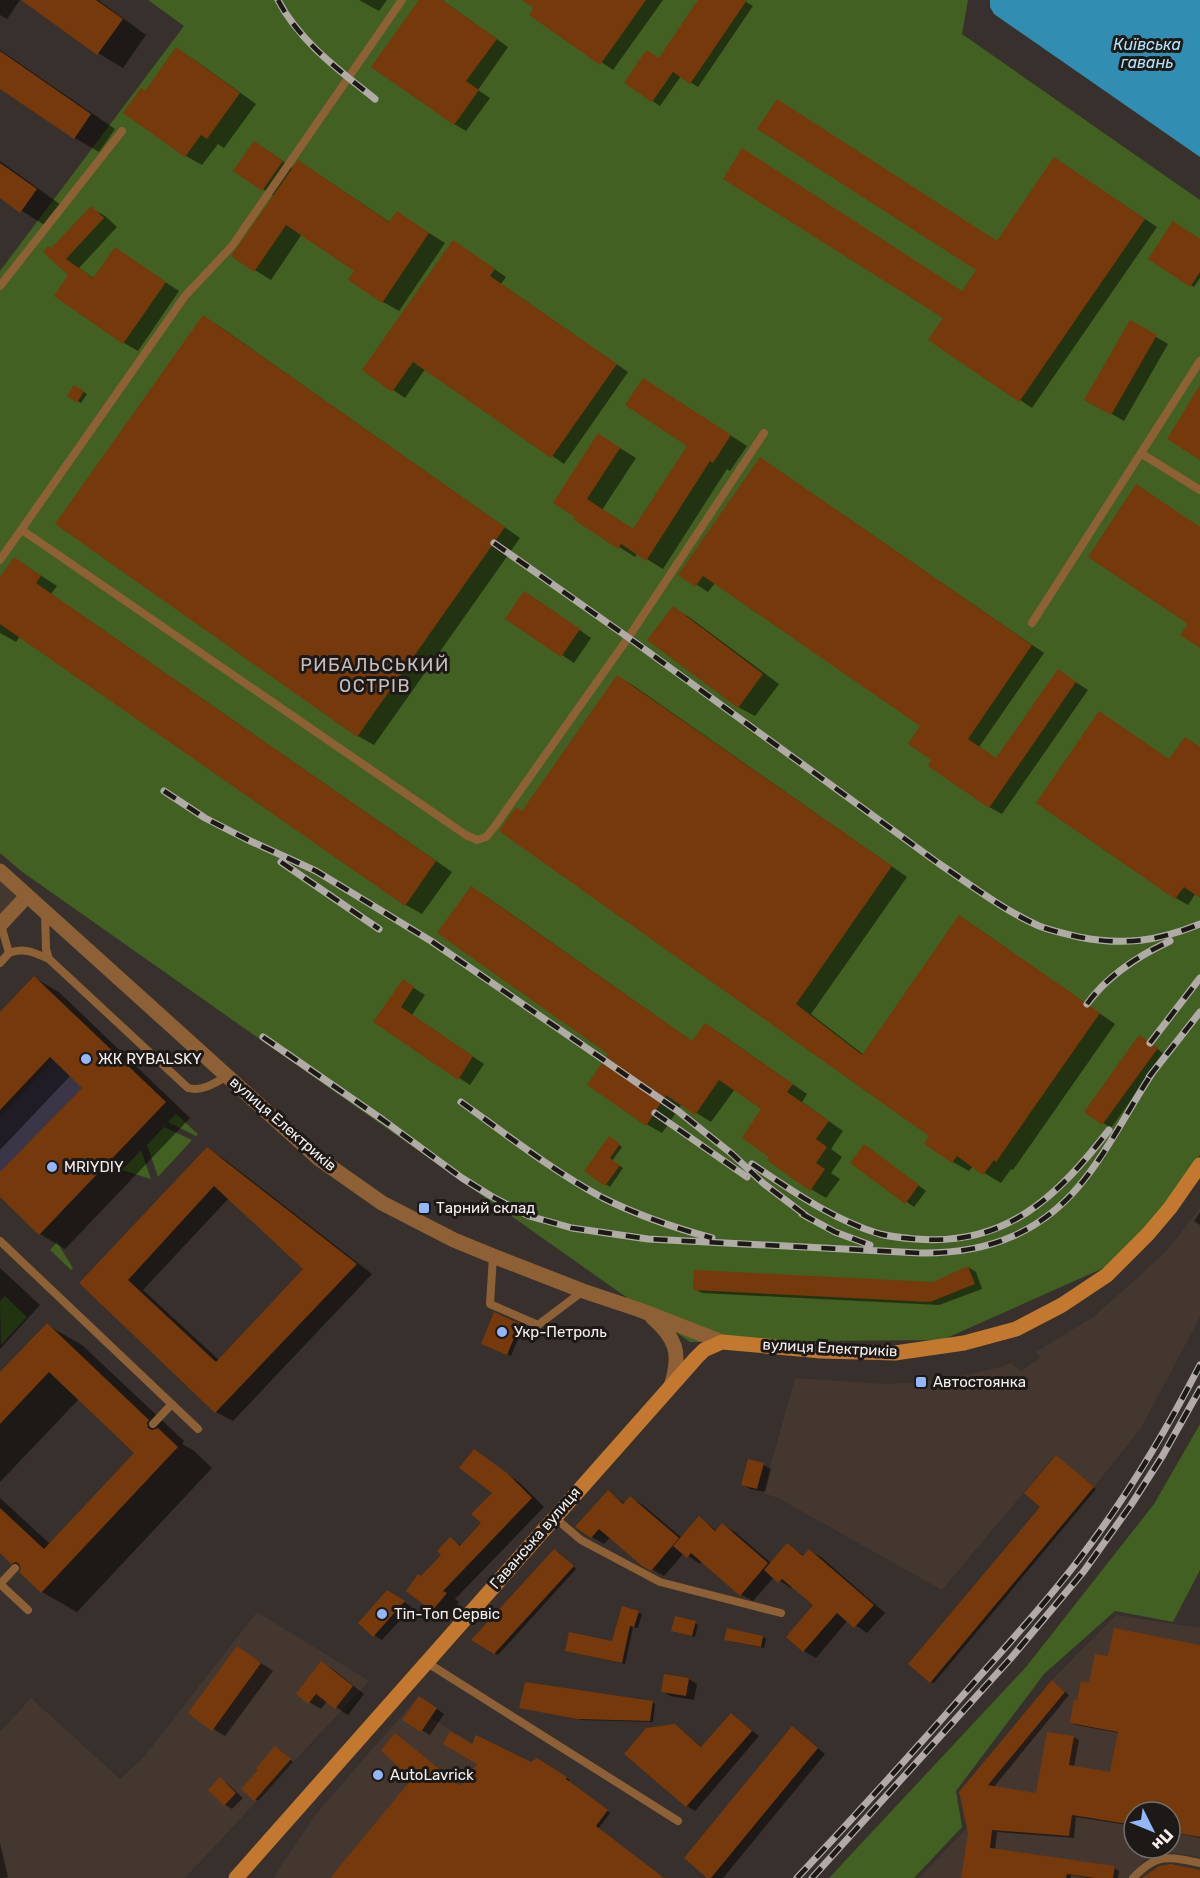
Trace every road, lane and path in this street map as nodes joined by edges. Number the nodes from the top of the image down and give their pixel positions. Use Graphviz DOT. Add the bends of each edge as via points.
graph roads {
  1 [pos="402,0"];
  2 [pos="122,131"];
  3 [pos="0,286"];
  4 [pos="1200,361"];
  5 [pos="764,434"];
  6 [pos="1142,454"];
  7 [pos="1200,490"];
  8 [pos="22,530"];
  9 [pos="0,560"];
  10 [pos="1032,623"];
  11 [pos="0,872"];
  12 [pos="27,896"];
  13 [pos="45,912"];
  14 [pos="0,925"];
  15 [pos="9,953"];
  16 [pos="49,959"];
  17 [pos="0,963"];
  18 [pos="228,1076"];
  19 [pos="1200,1165"];
  20 [pos="0,1241"];
  21 [pos="493,1256"];
  22 [pos="583,1291"];
  23 [pos="648,1313"];
  24 [pos="722,1342"];
  25 [pos="672,1383"];
  26 [pos="172,1404"];
  27 [pos="153,1424"];
  28 [pos="198,1429"];
  29 [pos="553,1517"];
  30 [pos="15,1568"];
  31 [pos="0,1584"];
  32 [pos="28,1610"];
  33 [pos="782,1613"];
  34 [pos="426,1662"];
  35 [pos="678,1821"];
  36 [pos="255,1856"];
  37 [pos="1200,1863"];
  38 [pos="236,1878"];
  39 [pos="252,1878"];
  40 [pos="1133,1878"];
  1 -- 8 [label="lane" via="232,246 185,296"];
  2 -- 3 [label="lane"];
  4 -- 6 [label="lane"];
  5 -- 8 [label="lane" via="615,657 495,826 486,837 477,840"];
  6 -- 7 [label="lane"];
  6 -- 10 [label="lane"];
  8 -- 9 [label="lane"];
  11 -- 12 [label="street, вулиця Електриків"];
  12 -- 13 [label="street, вулиця Електриків"];
  12 -- 14 [label="street"];
  13 -- 16 [label="lane"];
  13 -- 18 [label="street, вулиця Електриків"];
  14 -- 15 [label="lane"];
  15 -- 16 [label="lane" via="28,950"];
  15 -- 17 [label="lane"];
  16 -- 18 [label="lane" via="188,1088 208,1087"];
  18 -- 21 [label="street, вулиця Електриків" via="318,1158 382,1203"];
  19 -- 24 [label="street, вулиця Електриків" via="1170,1208 1107,1275 1016,1329 964,1343 895,1353"];
  20 -- 26 [label="lane"];
  21 -- 22 [label="street, вулиця Електриків"];
  21 -- 22 [label="lane" via="490,1304 538,1324"];
  22 -- 23 [label="street, вулиця Електриків"];
  23 -- 24 [label="street, вулиця Електриків"];
  23 -- 25 [label="street, вулиця Електриків" via="662,1325 674,1345 677,1362"];
  24 -- 25 [label="street, Гаванська вулиця" via="704,1350"];
  25 -- 29 [label="street, Гаванська вулиця"];
  26 -- 27 [label="lane"];
  26 -- 28 [label="lane"];
  29 -- 33 [label="lane" via="581,1540 660,1582"];
  29 -- 34 [label="street, Гаванська вулиця"];
  30 -- 31 [label="lane"];
  31 -- 32 [label="lane"];
  34 -- 35 [label="lane"];
  34 -- 36 [label="street, Гаванська вулиця"];
  36 -- 38 [label="street, Гаванська вулиця"];
  36 -- 39 [label="street"];
  37 -- 40 [label="lane" via="1162,1858 1143,1867"];
}
